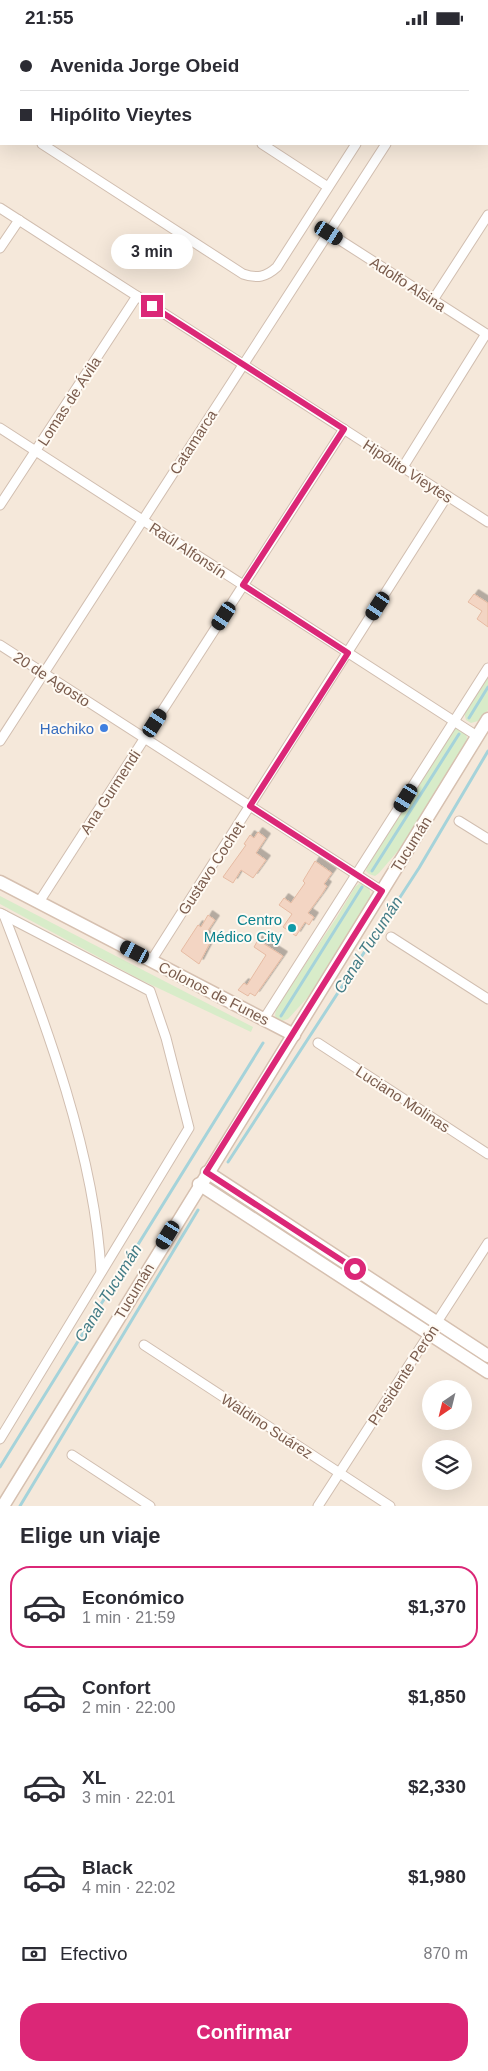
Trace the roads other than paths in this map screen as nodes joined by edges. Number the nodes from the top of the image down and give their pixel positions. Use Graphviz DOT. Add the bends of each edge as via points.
graph roads {
  1 [pos="44,145"];
  2 [pos="264,145"];
  3 [pos="355,145"];
  4 [pos="385,145"];
  5 [pos="328,187"];
  6 [pos="0,208"];
  7 [pos="488,215"];
  8 [pos="19,220"];
  9 [pos="329,233"];
  10 [pos="0,248"];
  11 [pos="137,296"];
  12 [pos="433,300"];
  13 [pos="487,335"];
  14 [pos="244,365"];
  15 [pos="0,429"];
  16 [pos="344,429"];
  17 [pos="35,451"];
  18 [pos="403,467"];
  19 [pos="448,496"];
  20 [pos="0,505"];
  21 [pos="143,521"];
  22 [pos="488,522"];
  23 [pos="243,585"];
  24 [pos="0,645"];
  25 [pos="348,653"];
  26 [pos="488,668"];
  27 [pos="44,673"];
  28 [pos="488,719"];
  29 [pos="454,721"];
  30 [pos="477,736"];
  31 [pos="145,738"];
  32 [pos="0,741"];
  33 [pos="250,806"];
  34 [pos="459,821"];
  35 [pos="488,839"];
  36 [pos="357,874"];
  37 [pos="0,882"];
  38 [pos="382,891"];
  39 [pos="39,902"];
  40 [pos="2,914"];
  41 [pos="391,937"];
  42 [pos="152,961"];
  43 [pos="488,999"];
  44 [pos="264,1019"];
  45 [pos="294,1035"];
  46 [pos="318,1043"];
  47 [pos="488,1154"];
  48 [pos="206,1172"];
  49 [pos="199,1184"];
  50 [pos="488,1243"];
  51 [pos="101,1273"];
  52 [pos="437,1322"];
  53 [pos="429,1334"];
  54 [pos="144,1345"];
  55 [pos="488,1356"];
  56 [pos="488,1372"];
  57 [pos="0,1439"];
  58 [pos="72,1455"];
  59 [pos="339,1473"];
  60 [pos="3,1506"];
  61 [pos="150,1506"];
  62 [pos="318,1506"];
  63 [pos="390,1506"];
  1 -- 5 [label="street" via="252,277 270,274 277,267"];
  2 -- 5 [label="street"];
  3 -- 5 [label="street"];
  4 -- 9 [label="street, Catamarca"];
  6 -- 8 [label="street, Hipólito Vieytes"];
  7 -- 12 [label="street"];
  8 -- 10 [label="street"];
  8 -- 11 [label="street, Hipólito Vieytes"];
  9 -- 12 [label="street, Adolfo Alsina"];
  9 -- 14 [label="street, Catamarca"];
  11 -- 14 [label="street, Hipólito Vieytes"];
  11 -- 17 [label="street, Lomas de Ávila"];
  12 -- 13 [label="street, Adolfo Alsina"];
  13 -- 18 [label="street"];
  14 -- 16 [label="street, Hipólito Vieytes"];
  14 -- 21 [label="street, Catamarca"];
  15 -- 17 [label="street, Raúl Alfonsín"];
  16 -- 18 [label="street, Hipólito Vieytes"];
  16 -- 23 [label="street, Ana Gurmendi"];
  17 -- 20 [label="street, Lomas de Ávila"];
  17 -- 21 [label="street, Raúl Alfonsín"];
  18 -- 19 [label="street, Hipólito Vieytes"];
  19 -- 22 [label="street, Hipólito Vieytes"];
  19 -- 25 [label="street, Gustavo Cochet"];
  21 -- 23 [label="street, Raúl Alfonsín"];
  21 -- 27 [label="street, Catamarca"];
  23 -- 25 [label="street, Raúl Alfonsín"];
  23 -- 31 [label="street, Ana Gurmendi"];
  24 -- 27 [label="street, 20 de Agosto"];
  25 -- 29 [label="street, Raúl Alfonsín"];
  25 -- 33 [label="street, Gustavo Cochet"];
  26 -- 29 [label="street, Tucumán"];
  27 -- 31 [label="street, 20 de Agosto"];
  27 -- 32 [label="street, Catamarca"];
  28 -- 30 [label="main road, Tucumán"];
  29 -- 30 [label="street, Raúl Alfonsín"];
  29 -- 36 [label="street, Tucumán"];
  30 -- 38 [label="main road, Tucumán"];
  31 -- 33 [label="street, 20 de Agosto"];
  31 -- 39 [label="street, Ana Gurmendi"];
  33 -- 36 [label="street, 20 de Agosto"];
  33 -- 42 [label="street, Gustavo Cochet"];
  34 -- 35 [label="street"];
  36 -- 38 [label="street, 20 de Agosto"];
  36 -- 44 [label="street, Tucumán"];
  37 -- 39 [label="main road, Colonos de Funes"];
  38 -- 45 [label="main road, Tucumán"];
  39 -- 42 [label="main road, Colonos de Funes"];
  40 -- 51 [label="street" via="34,993 74,1121 88,1182"];
  40 -- 51 [label="street" via="150,991 183,1098 189,1128"];
  41 -- 43 [label="street"];
  42 -- 44 [label="main road, Colonos de Funes"];
  44 -- 45 [label="main road, Colonos de Funes"];
  45 -- 48 [label="main road, Tucumán"];
  46 -- 47 [label="street, Luciano Molinas"];
  48 -- 49 [label="main road, Tucumán"];
  48 -- 52 [label="main road"];
  49 -- 53 [label="main road"];
  49 -- 60 [label="main road, Tucumán"];
  50 -- 52 [label="street, Presidente Perón"];
  51 -- 57 [label="street"];
  52 -- 53 [label="street, Presidente Perón"];
  52 -- 55 [label="main road"];
  53 -- 56 [label="main road"];
  53 -- 59 [label="street, Presidente Perón"];
  54 -- 59 [label="street, Waldino Suárez"];
  58 -- 61 [label="street"];
  59 -- 62 [label="street, Presidente Perón"];
  59 -- 63 [label="street, Waldino Suárez"];
}
